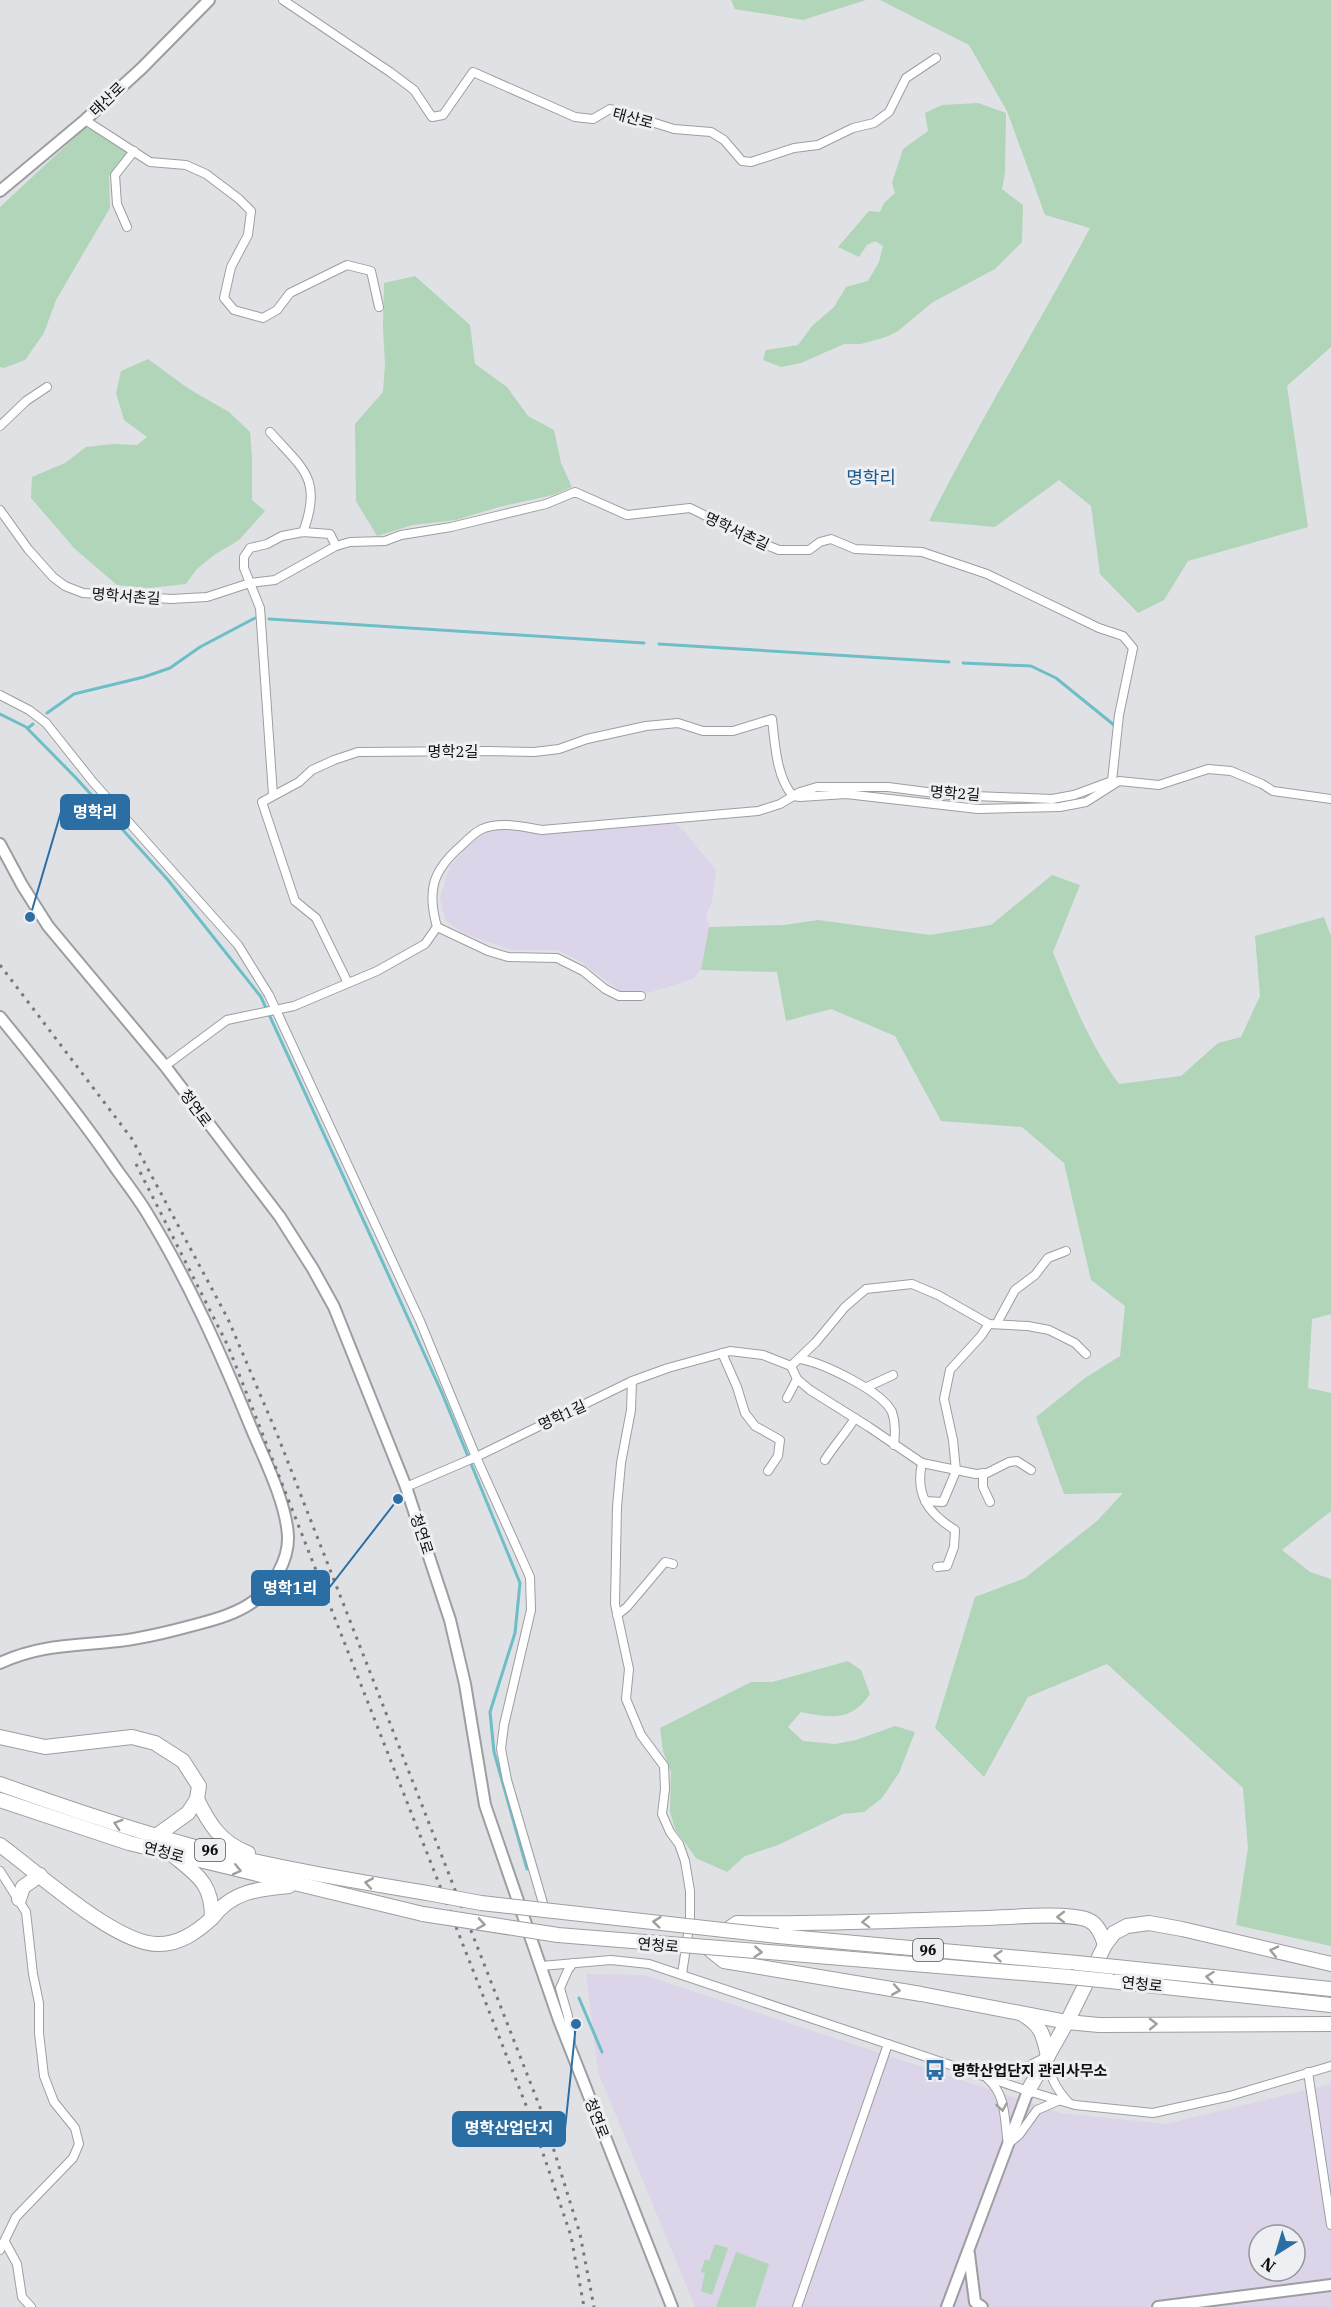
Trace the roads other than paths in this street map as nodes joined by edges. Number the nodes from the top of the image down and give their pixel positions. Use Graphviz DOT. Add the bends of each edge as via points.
graph roads {
  1 [pos="209,0"];
  2 [pos="283,0"];
  3 [pos="936,58"];
  4 [pos="85,120"];
  5 [pos="135,152"];
  6 [pos="0,191"];
  7 [pos="127,227"];
  8 [pos="379,307"];
  9 [pos="47,387"];
  10 [pos="0,426"];
  11 [pos="270,432"];
  12 [pos="0,510"];
  13 [pos="303,532"];
  14 [pos="336,546"];
  15 [pos="250,583"];
  16 [pos="0,695"];
  17 [pos="1112,783"];
  18 [pos="273,795"];
  19 [pos="793,796"];
  20 [pos="1331,799"];
  21 [pos="0,844"];
  22 [pos="437,927"];
  23 [pos="348,982"];
  24 [pos="641,996"];
  25 [pos="273,1010"];
  26 [pos="0,1017"];
  27 [pos="165,1066"];
  28 [pos="1066,1251"];
  29 [pos="993,1324"];
  30 [pos="722,1353"];
  31 [pos="1086,1354"];
  32 [pos="801,1359"];
  33 [pos="791,1366"];
  34 [pos="893,1375"];
  35 [pos="797,1379"];
  36 [pos="632,1381"];
  37 [pos="867,1387"];
  38 [pos="787,1398"];
  39 [pos="855,1418"];
  40 [pos="894,1445"];
  41 [pos="476,1457"];
  42 [pos="825,1460"];
  43 [pos="922,1463"];
  44 [pos="1031,1470"];
  45 [pos="768,1471"];
  46 [pos="956,1471"];
  47 [pos="983,1473"];
  48 [pos="406,1487"];
  49 [pos="925,1501"];
  50 [pos="990,1502"];
  51 [pos="674,1564"];
  52 [pos="937,1567"];
  53 [pos="617,1615"];
  54 [pos="0,1663"];
  55 [pos="0,1737"];
  56 [pos="0,1784"];
  57 [pos="197,1799"];
  58 [pos="0,1800"];
  59 [pos="156,1836"];
  60 [pos="0,1845"];
  61 [pos="171,1854"];
  62 [pos="287,1867"];
  63 [pos="0,1871"];
  64 [pos="40,1875"];
  65 [pos="303,1884"];
  66 [pos="19,1899"];
  67 [pos="545,1910"];
  68 [pos="212,1918"];
  69 [pos="778,1930"];
  70 [pos="1105,1945"];
  71 [pos="708,1948"];
  72 [pos="573,1963"];
  73 [pos="1331,1964"];
  74 [pos="541,1966"];
  75 [pos="682,1974"];
  76 [pos="1331,1989"];
  77 [pos="1331,2005"];
  78 [pos="1020,2013"];
  79 [pos="1067,2022"];
  80 [pos="1331,2024"];
  81 [pos="1095,2025"];
  82 [pos="888,2044"];
  83 [pos="573,2055"];
  84 [pos="1048,2056"];
  85 [pos="1331,2066"];
  86 [pos="1308,2072"];
  87 [pos="984,2076"];
  88 [pos="1028,2091"];
  89 [pos="1060,2100"];
  90 [pos="1069,2103"];
  91 [pos="1008,2144"];
  92 [pos="1331,2225"];
  93 [pos="5,2242"];
  94 [pos="0,2250"];
  95 [pos="969,2251"];
  96 [pos="1331,2284"];
  97 [pos="31,2307"];
  98 [pos="672,2307"];
  99 [pos="797,2307"];
  100 [pos="947,2307"];
  101 [pos="982,2307"];
  102 [pos="1158,2307"];
  1 -- 4 [label="street, 태산로"];
  2 -- 3 [label="street, 태산로" via="414,90 432,117 443,115 473,72 575,117 593,119 610,109 674,129 711,132 724,140 742,161 751,162 818,145 853,128 874,123 889,112 906,78"];
  4 -- 5 [label="street"];
  4 -- 6 [label="street, 태산로"];
  5 -- 7 [label="street" via="115,175 117,204"];
  5 -- 8 [label="street" via="150,162 186,165 206,174 250,211 248,235 231,267 224,298 234,310 263,318 277,310 290,292 348,264 371,271"];
  9 -- 10 [label="street"];
  11 -- 13 [label="street" via="310,478 310,515"];
  12 -- 15 [label="street, 명학서촌길" via="53,577 83,593 153,599 207,597"];
  13 -- 14 [label="street" via="330,534"];
  13 -- 15 [label="street" via="250,548 244,557 244,568"];
  14 -- 15 [label="street, 명학서촌길" via="274,580"];
  14 -- 17 [label="street, 명학서촌길" via="385,541 451,527 546,504 575,492 627,515 690,508 779,550 809,550 831,539 855,549 922,552 944,558 1123,636 1133,648 1119,715"];
  15 -- 18 [label="street" via="260,608"];
  16 -- 25 [label="street" via="46,723 93,782 238,945 269,995"];
  17 -- 19 [label="street, 명학2길" via="1052,800 846,786 817,787"];
  17 -- 19 [label="street, 명학2길" via="1086,802 1023,809 978,809 856,795"];
  17 -- 20 [label="street, 명학2길" via="1159,785 1208,769 1232,771 1273,791"];
  18 -- 19 [label="street, 명학2길" via="282,793 312,770 358,752 534,752 646,726 678,723 703,731 733,731 772,719 778,760"];
  18 -- 23 [label="street" via="262,802 295,902 316,918"];
  19 -- 22 [label="street, 명학2길" via="758,811 723,815 542,830 515,826 482,829 450,855 437,872 431,906"];
  21 -- 27 [label="street, 청연로" via="48,926"];
  22 -- 23 [label="street" via="425,944 401,959"];
  22 -- 24 [label="street" via="508,957 557,958 619,996"];
  23 -- 25 [label="street" via="314,999"];
  25 -- 27 [label="street" via="227,1020"];
  25 -- 41 [label="street" via="420,1322"];
  26 -- 54 [label="street" via="84,1122 165,1244 240,1401 280,1500 288,1536 279,1573 255,1600 219,1618 122,1641 45,1647"];
  27 -- 48 [label="street, 청연로" via="280,1218 313,1269 350,1344"];
  28 -- 29 [label="street" via="1048,1257 1035,1275 1015,1290"];
  29 -- 31 [label="street" via="1049,1330 1075,1343"];
  29 -- 32 [label="street" via="912,1284 866,1289 845,1307"];
  29 -- 46 [label="street" via="950,1370 944,1399"];
  30 -- 33 [label="street, 명학1길" via="763,1355"];
  30 -- 36 [label="street, 명학1길"];
  30 -- 45 [label="street" via="745,1413 756,1426 780,1440 778,1456"];
  32 -- 33 [label="street"];
  32 -- 37 [label="street"];
  33 -- 35 [label="street"];
  34 -- 37 [label="street"];
  35 -- 38 [label="street"];
  35 -- 39 [label="street"];
  36 -- 41 [label="street, 명학1길"];
  36 -- 53 [label="street" via="616,1507"];
  37 -- 40 [label="street" via="891,1410"];
  39 -- 40 [label="street"];
  39 -- 42 [label="street"];
  40 -- 43 [label="street"];
  41 -- 48 [label="street, 명학1길"];
  41 -- 67 [label="street" via="530,1577 531,1610 501,1749"];
  43 -- 46 [label="street"];
  43 -- 49 [label="street" via="918,1480"];
  44 -- 47 [label="street" via="1017,1461"];
  46 -- 47 [label="street"];
  46 -- 49 [label="street" via="943,1502"];
  47 -- 50 [label="street" via="983,1487"];
  48 -- 74 [label="street, 청연로" via="450,1620 486,1805"];
  49 -- 52 [label="street" via="939,1520 955,1530 947,1566"];
  51 -- 53 [label="street" via="665,1562"];
  53 -- 75 [label="street" via="629,1669 626,1699 641,1735 664,1766 662,1814 685,1861 690,1921"];
  55 -- 57 [label="highway" via="45,1747 132,1737 155,1743 183,1761 199,1786"];
  59 -- 56 [label="highway, 연청로 / 96, one-way"];
  57 -- 59 [label="highway" via="188,1813"];
  57 -- 62 [label="highway" via="219,1835 234,1847"];
  58 -- 61 [label="highway, 연청로 / 96"];
  59 -- 62 [label="highway, 연청로 / 96"];
  60 -- 64 [label="highway"];
  61 -- 65 [label="highway, 연청로 / 96, one-way"];
  61 -- 68 [label="highway" via="208,1888"];
  67 -- 62 [label="highway, 연청로 / 96, one-way, bridge" via="481,1903"];
  63 -- 66 [label="street"];
  64 -- 66 [label="highway" via="23,1887"];
  64 -- 68 [label="highway" via="130,1939 158,1945 179,1941"];
  65 -- 68 [label="highway" via="252,1890"];
  65 -- 71 [label="highway, 연청로 / 96, one-way, bridge" via="423,1914 558,1935"];
  66 -- 93 [label="street" via="28,1922 44,2076 54,2102 75,2128 79,2144 73,2158 16,2217"];
  69 -- 67 [label="highway, 연청로 / 96, one-way, bridge" via="727,1930"];
  70 -- 69 [label="highway, one-way" via="1096,1925 1076,1917"];
  76 -- 69 [label="highway, 연청로 / 96, one-way, bridge"];
  73 -- 70 [label="highway, one-way" via="1149,1923 1128,1926 1114,1933"];
  70 -- 79 [label="highway"];
  71 -- 77 [label="highway, 연청로 / 96, one-way, bridge" via="1070,1977"];
  71 -- 78 [label="highway, one-way" via="723,1961"];
  72 -- 74 [label="street"];
  72 -- 75 [label="street" via="621,1961"];
  72 -- 83 [label="street" via="560,1988"];
  74 -- 83 [label="street, 청연로"];
  75 -- 82 [label="street"];
  78 -- 79 [label="highway"];
  78 -- 84 [label="highway" via="1035,2022 1044,2034"];
  79 -- 81 [label="highway"];
  79 -- 84 [label="highway"];
  81 -- 80 [label="highway, one-way"];
  81 -- 84 [label="highway" via="1065,2037"];
  82 -- 87 [label="street"];
  82 -- 99 [label="street"];
  83 -- 98 [label="street, 청연로"];
  84 -- 87 [label="street" via="1022,2073"];
  84 -- 88 [label="highway"];
  84 -- 90 [label="street" via="1050,2076"];
  85 -- 86 [label="street"];
  86 -- 90 [label="street" via="1154,2114"];
  86 -- 92 [label="street"];
  87 -- 88 [label="street"];
  87 -- 91 [label="street, one-way" via="998,2088"];
  88 -- 89 [label="street"];
  88 -- 91 [label="street"];
  89 -- 90 [label="street"];
  89 -- 91 [label="street" via="1037,2110"];
  91 -- 95 [label="street"];
  93 -- 94 [label="street"];
  93 -- 97 [label="street" via="17,2264 22,2297"];
  95 -- 100 [label="street"];
  95 -- 101 [label="street" via="975,2302"];
  96 -- 102 [label="street"];
}
